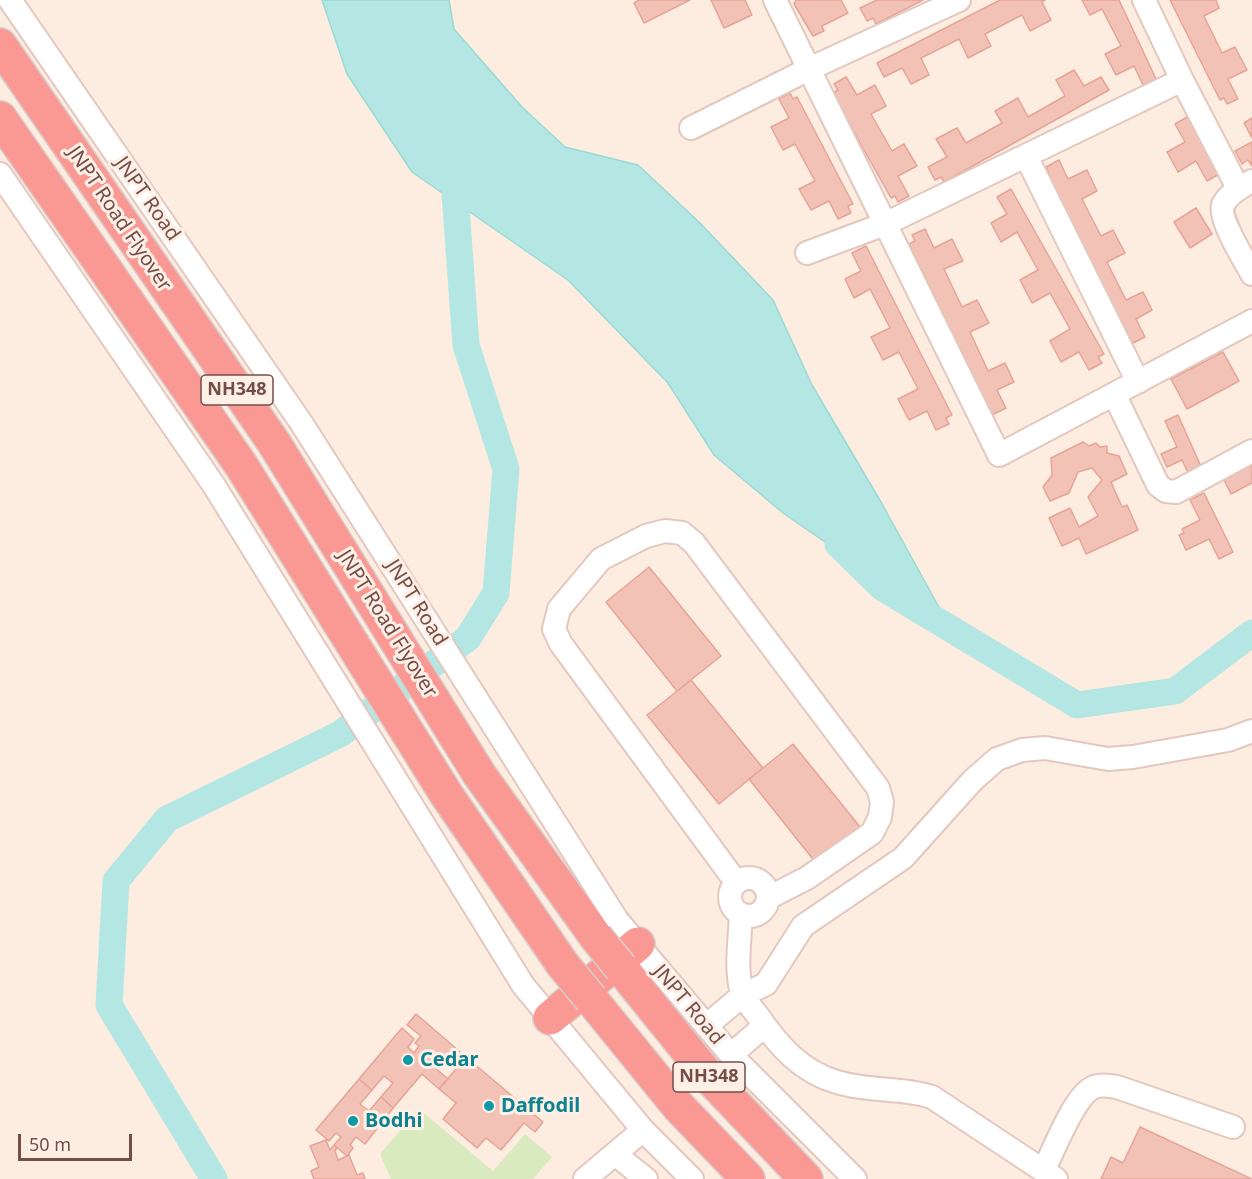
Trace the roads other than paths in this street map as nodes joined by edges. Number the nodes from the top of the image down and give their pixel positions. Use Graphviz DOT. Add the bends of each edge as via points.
graph roads {
  1 [pos="10,0"];
  2 [pos="31,0"];
  3 [pos="775,0"];
  4 [pos="959,0"];
  5 [pos="1144,0"];
  6 [pos="32,31"];
  7 [pos="0,45"];
  8 [pos="809,69"];
  9 [pos="1182,80"];
  10 [pos="0,118"];
  11 [pos="691,128"];
  12 [pos="1026,156"];
  13 [pos="0,174"];
  14 [pos="1245,185"];
  15 [pos="885,224"];
  16 [pos="807,253"];
  17 [pos="1252,274"];
  18 [pos="1252,321"];
  19 [pos="1138,381"];
  20 [pos="1114,394"];
  21 [pos="1252,452"];
  22 [pos="1252,731"];
  23 [pos="736,882"];
  24 [pos="768,898"];
  25 [pos="741,914"];
  26 [pos="629,956"];
  27 [pos="743,995"];
  28 [pos="550,1018"];
  29 [pos="706,1026"];
  30 [pos="764,1026"];
  31 [pos="730,1055"];
  32 [pos="1233,1127"];
  33 [pos="643,1130"];
  34 [pos="615,1154"];
  35 [pos="1050,1175"];
  36 [pos="585,1179"];
  37 [pos="646,1179"];
  38 [pos="692,1179"];
  39 [pos="748,1179"];
  40 [pos="806,1179"];
  41 [pos="855,1179"];
  1 -- 6 [label="street, JNPT Road"];
  2 -- 6 [label="street"];
  3 -- 8 [label="street"];
  4 -- 8 [label="street"];
  5 -- 9 [label="street"];
  6 -- 26 [label="street, JNPT Road" via="302,424 617,920"];
  7 -- 26 [label="highway, JNPT Road Flyover / NH348, bridge" via="273,443 479,774 596,937"];
  8 -- 11 [label="street"];
  8 -- 15 [label="street"];
  9 -- 12 [label="street"];
  9 -- 14 [label="street"];
  10 -- 39 [label="highway, JNPT Road Flyover / NH348, bridge" via="241,465 426,762 563,964 678,1106"];
  12 -- 15 [label="street"];
  12 -- 19 [label="street"];
  13 -- 28 [label="street" via="213,484 523,985"];
  14 -- 17 [label="street" via="1223,205 1223,216"];
  15 -- 16 [label="street"];
  15 -- 20 [label="street" via="999,455"];
  18 -- 19 [label="street"];
  19 -- 20 [label="street"];
  20 -- 21 [label="street" via="1158,485 1166,491 1176,492"];
  22 -- 27 [label="street" via="1228,740 1133,757 1108,759 1046,748 1022,750 997,759 903,858 803,926 766,984"];
  23 -- 24 [label="street" via="754,878 765,885"];
  23 -- 24 [label="street" via="561,644 554,629 559,609 601,559 646,536 665,531 682,533 694,543 878,788 882,802 872,832 807,878"];
  23 -- 25 [label="street" via="730,899"];
  24 -- 25 [label="street" via="759,914"];
  25 -- 27 [label="street" via="739,966"];
  26 -- 28 [label="highway"];
  26 -- 29 [label="street, JNPT Road"];
  26 -- 40 [label="highway, JNPT Road Flyover / NH348" via="709,1077"];
  27 -- 29 [label="street"];
  27 -- 30 [label="street"];
  28 -- 33 [label="street"];
  29 -- 31 [label="street, JNPT Road"];
  30 -- 31 [label="street"];
  30 -- 35 [label="street" via="788,1055 817,1075 838,1083 888,1091 909,1089 932,1097"];
  31 -- 41 [label="street, JNPT Road"];
  32 -- 35 [label="street" via="1118,1087 1097,1085 1087,1090 1076,1106"];
  33 -- 34 [label="street"];
  33 -- 38 [label="street"];
  34 -- 36 [label="street"];
  34 -- 37 [label="street"];
}
